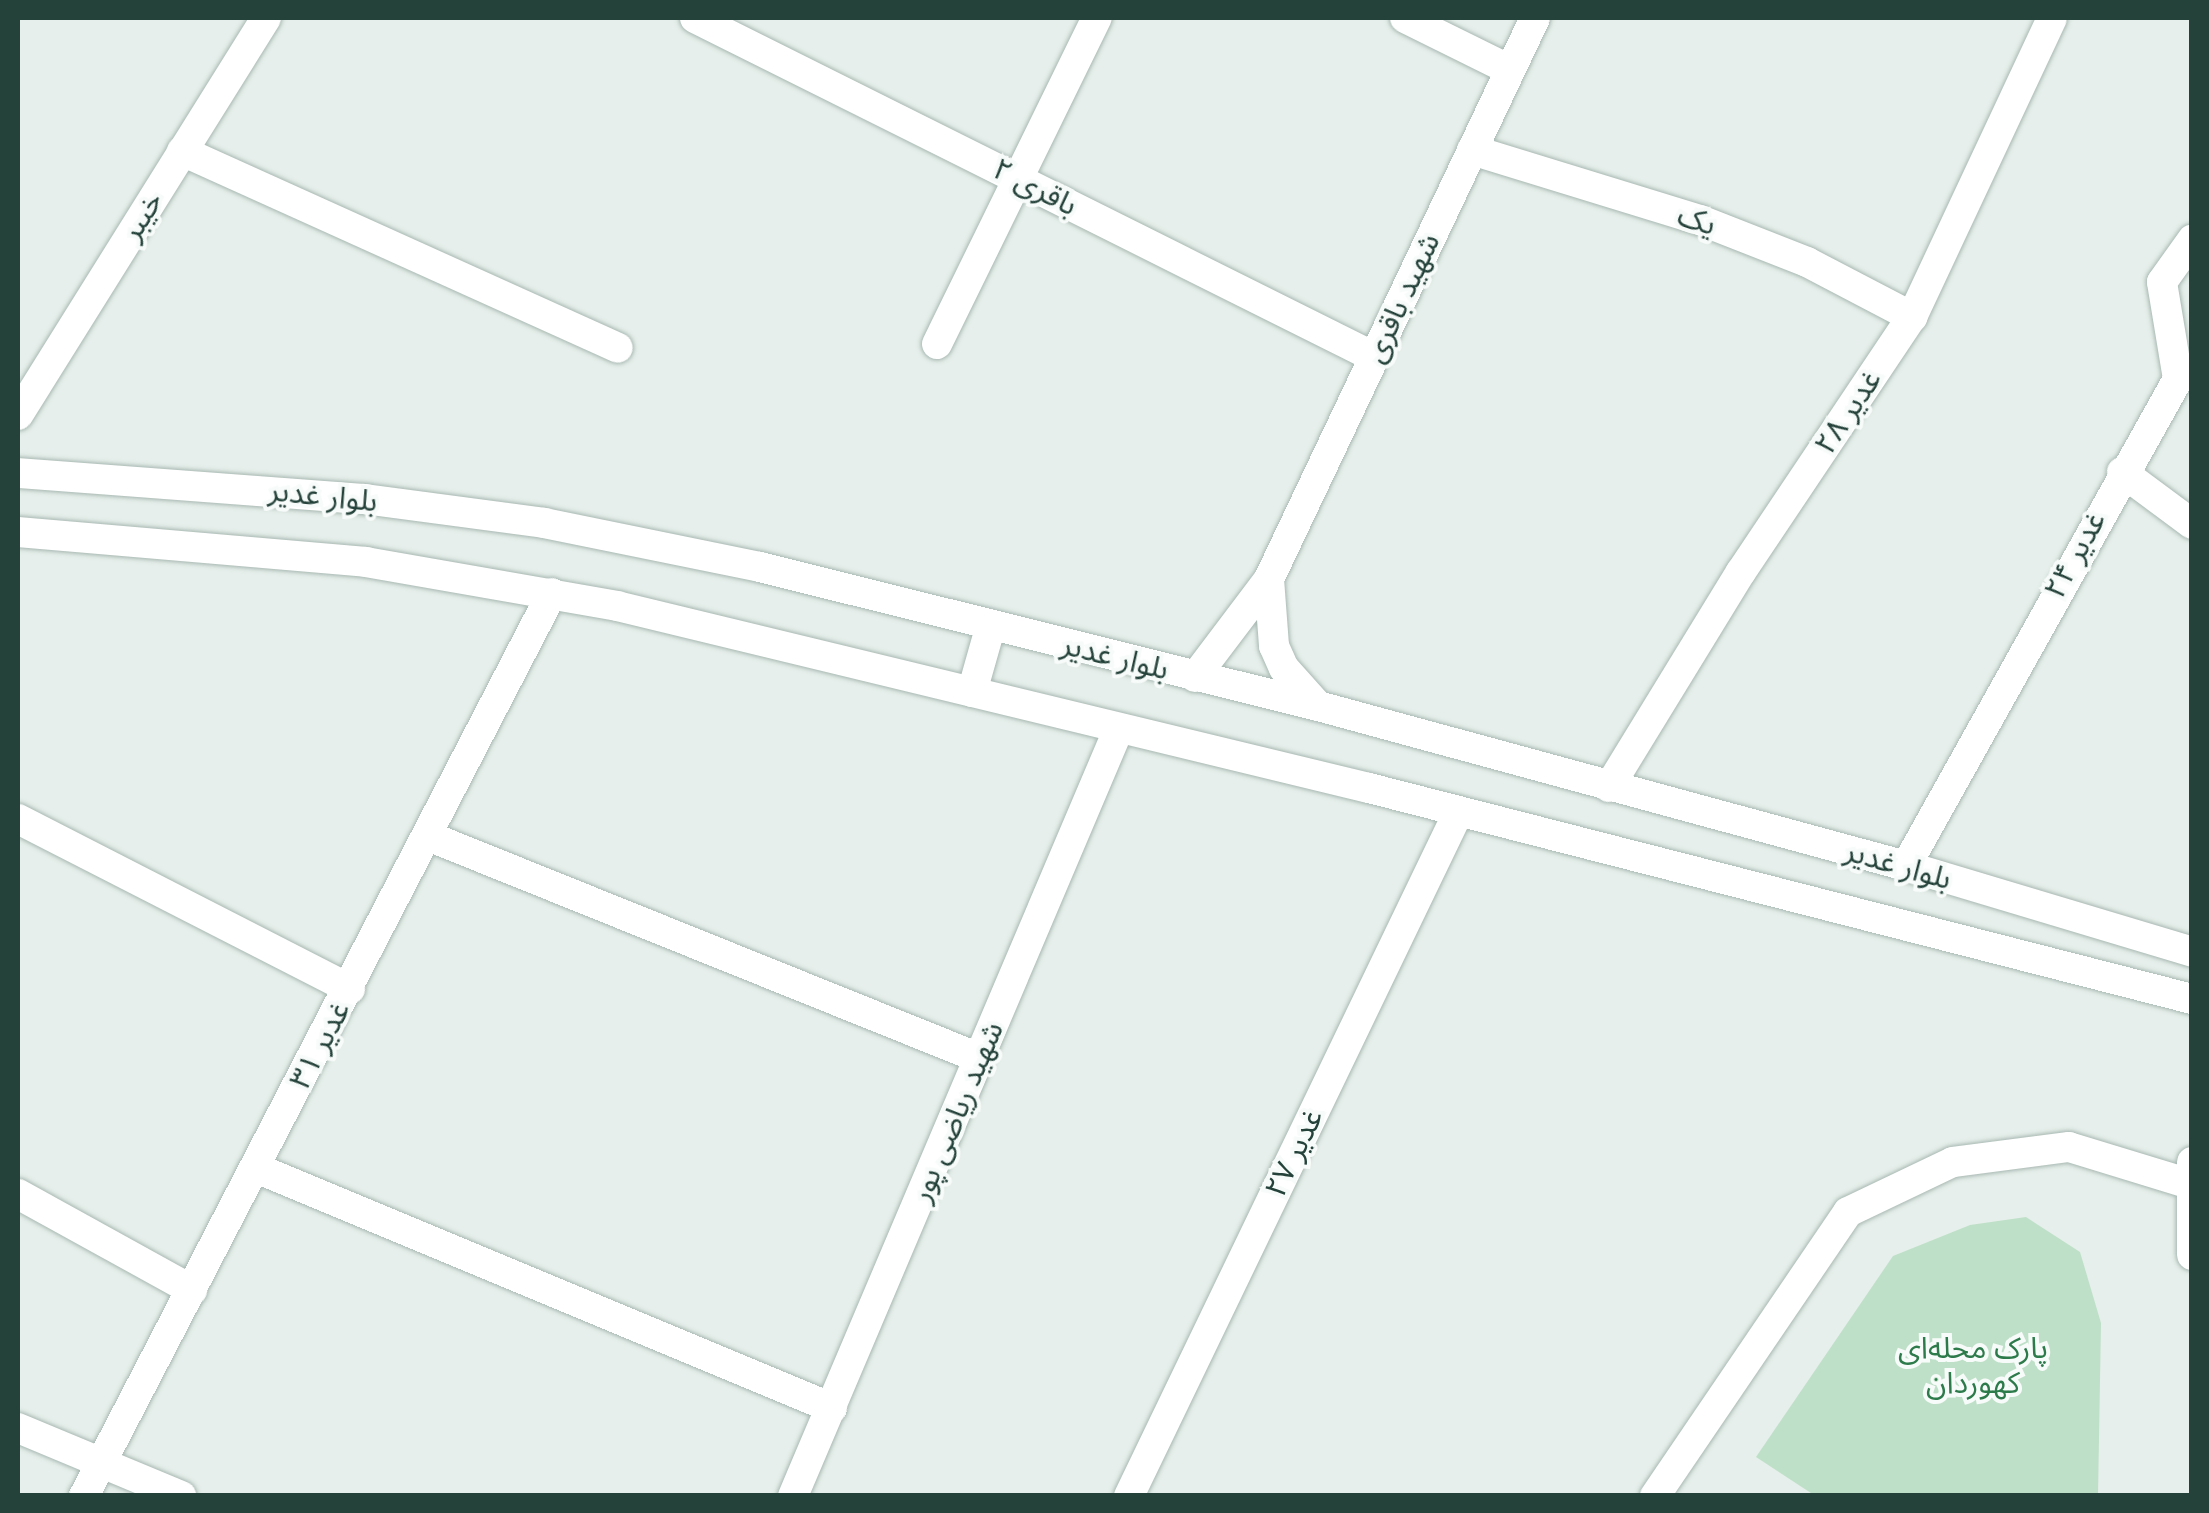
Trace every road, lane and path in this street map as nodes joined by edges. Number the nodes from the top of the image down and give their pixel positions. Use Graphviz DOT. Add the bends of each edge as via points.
graph roads {
  1 [pos="266,18"];
  2 [pos="695,18"];
  3 [pos="1097,18"];
  4 [pos="1405,18"];
  5 [pos="1535,18"];
  6 [pos="2052,18"];
  7 [pos="1510,70"];
  8 [pos="1472,150"];
  9 [pos="182,151"];
  10 [pos="1018,179"];
  11 [pos="2192,240"];
  12 [pos="1912,316"];
  13 [pos="937,344"];
  14 [pos="618,348"];
  15 [pos="1374,357"];
  16 [pos="18,415"];
  17 [pos="18,472"];
  18 [pos="2122,472"];
  19 [pos="2192,524"];
  20 [pos="18,532"];
  21 [pos="1269,579"];
  22 [pos="552,593"];
  23 [pos="990,626"];
  24 [pos="1194,677"];
  25 [pos="972,692"];
  26 [pos="1318,706"];
  27 [pos="1119,728"];
  28 [pos="1609,787"];
  29 [pos="1459,811"];
  30 [pos="18,819"];
  31 [pos="428,836"];
  32 [pos="1906,866"];
  33 [pos="2192,952"];
  34 [pos="350,989"];
  35 [pos="2192,1000"];
  36 [pos="979,1058"];
  37 [pos="2192,1162"];
  38 [pos="256,1168"];
  39 [pos="2190,1184"];
  40 [pos="18,1194"];
  41 [pos="2192,1255"];
  42 [pos="192,1290"];
  43 [pos="832,1408"];
  44 [pos="18,1428"];
  45 [pos="102,1461"];
  46 [pos="84,1496"];
  47 [pos="181,1496"];
  48 [pos="793,1496"];
  49 [pos="1128,1496"];
  50 [pos="1655,1496"];
  1 -- 9 [label="street, خیبر"];
  2 -- 10 [label="street, باقری ۲"];
  3 -- 10 [label="street"];
  4 -- 7 [label="street"];
  5 -- 7 [label="street, شهید باقری"];
  6 -- 12 [label="street, غدیر ۲۸"];
  7 -- 8 [label="street, شهید باقری"];
  8 -- 12 [label="street, یک" via="1700,220 1806,262"];
  8 -- 15 [label="street, شهید باقری"];
  9 -- 14 [label="street"];
  9 -- 16 [label="street, خیبر"];
  10 -- 13 [label="street"];
  10 -- 15 [label="street, باقری ۲"];
  11 -- 18 [label="street, غدیر ۲۴" via="2162,282 2178,379"];
  12 -- 28 [label="street, غدیر ۲۸" via="1740,572"];
  15 -- 21 [label="street, شهید باقری"];
  17 -- 23 [label="street, بلوار غدیر" via="364,500 544,523"];
  18 -- 19 [label="street"];
  18 -- 32 [label="street, غدیر ۲۴"];
  20 -- 22 [label="street, بلوار غدیر" via="366,562"];
  21 -- 24 [label="street, شهید باقری"];
  21 -- 26 [label="street, شهید باقری" via="1274,646"];
  22 -- 25 [label="street, بلوار غدیر"];
  22 -- 31 [label="street, غدیر ۳۱"];
  23 -- 24 [label="street, بلوار غدیر"];
  23 -- 25 [label="street"];
  24 -- 26 [label="street, بلوار غدیر"];
  25 -- 27 [label="street, بلوار غدیر"];
  26 -- 28 [label="street, بلوار غدیر"];
  27 -- 29 [label="street, بلوار غدیر"];
  27 -- 36 [label="street, شهید ریاضی پور"];
  28 -- 32 [label="street, بلوار غدیر"];
  29 -- 35 [label="street, بلوار غدیر"];
  29 -- 49 [label="street, غدیر ۲۷"];
  30 -- 34 [label="street"];
  31 -- 34 [label="street, غدیر ۳۱"];
  31 -- 36 [label="street"];
  32 -- 33 [label="street, بلوار غدیر"];
  34 -- 38 [label="street, غدیر ۳۱"];
  36 -- 43 [label="street, شهید ریاضی پور"];
  37 -- 39 [label="street"];
  38 -- 42 [label="street, غدیر ۳۱"];
  38 -- 43 [label="street"];
  39 -- 41 [label="street"];
  39 -- 50 [label="street" via="2069,1147 1953,1162 1848,1212"];
  40 -- 42 [label="street"];
  42 -- 45 [label="street, غدیر ۳۱"];
  43 -- 48 [label="street, شهید ریاضی پور"];
  44 -- 45 [label="street"];
  45 -- 46 [label="street, غدیر ۳۱"];
  45 -- 47 [label="street"];
}
